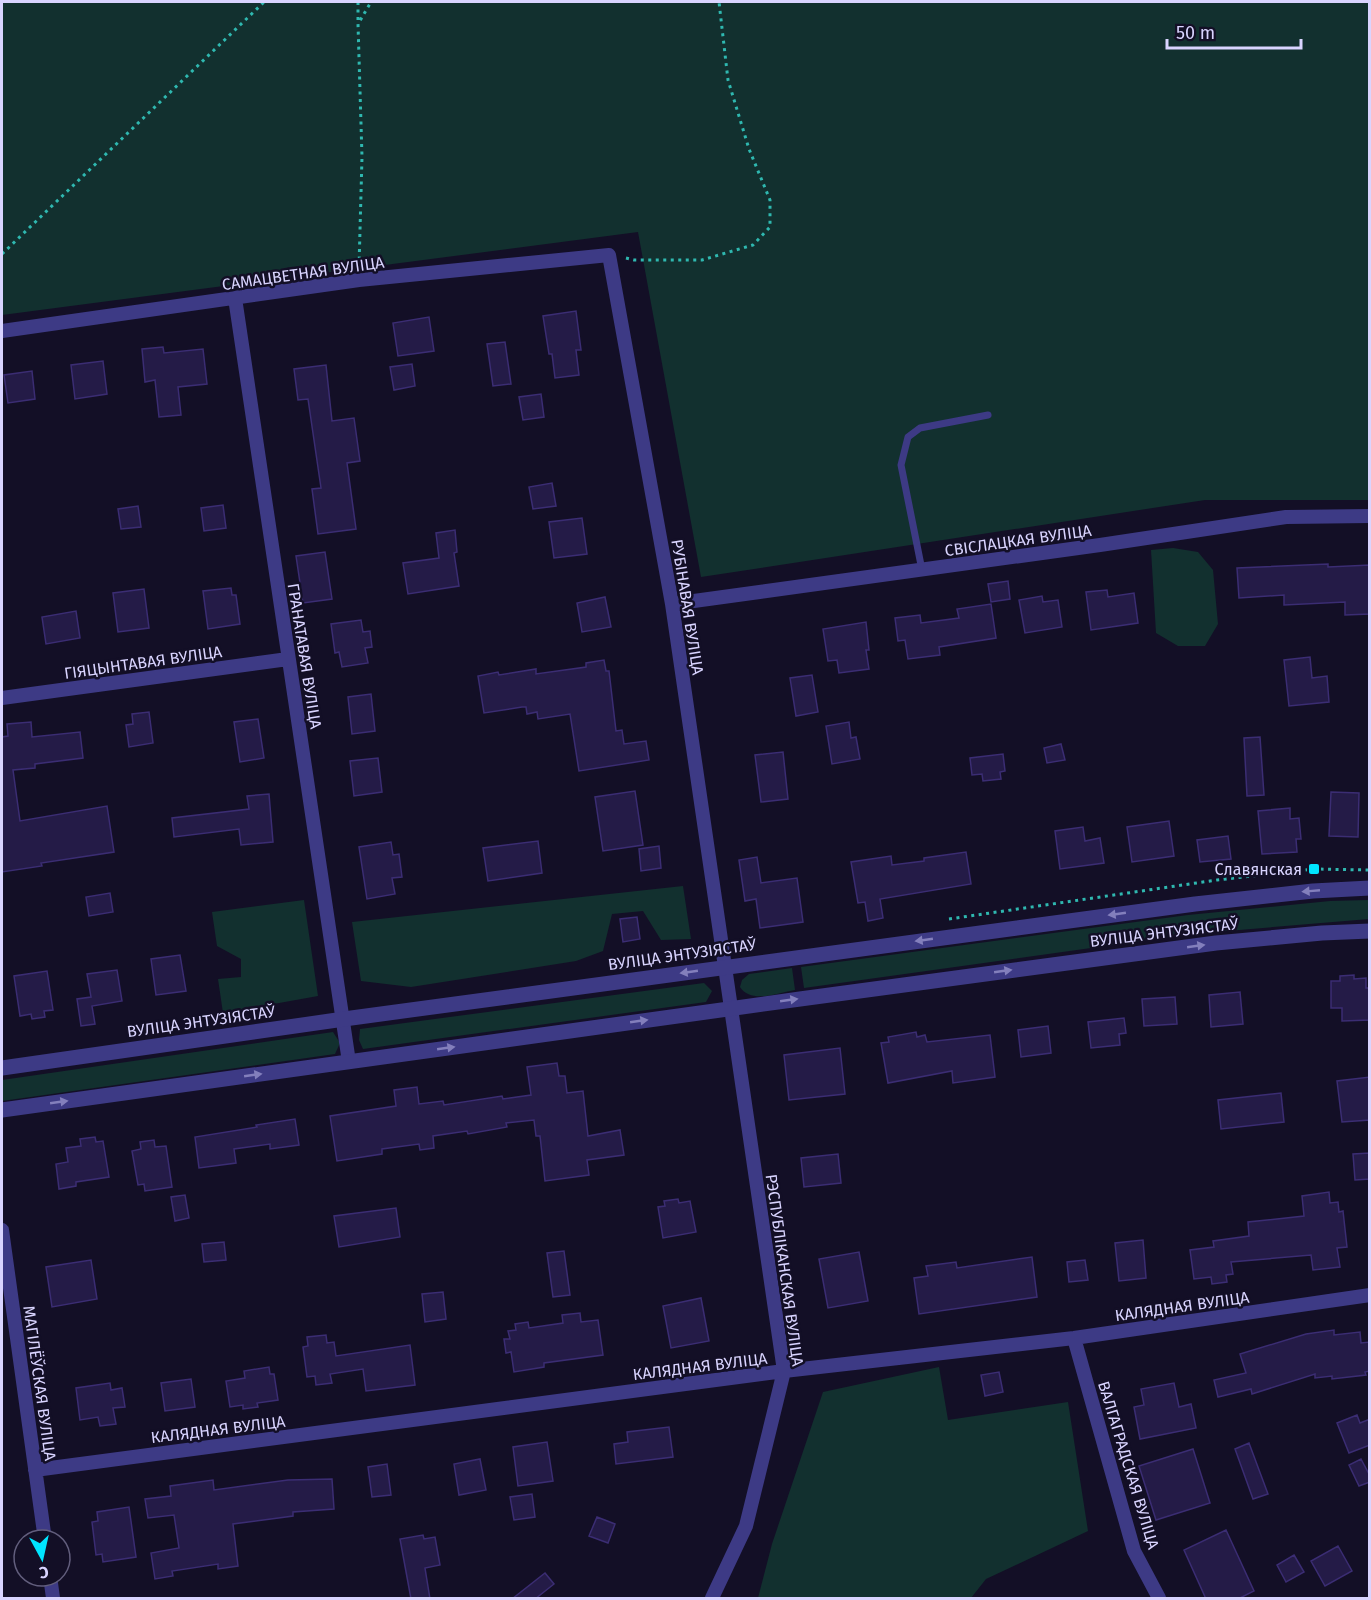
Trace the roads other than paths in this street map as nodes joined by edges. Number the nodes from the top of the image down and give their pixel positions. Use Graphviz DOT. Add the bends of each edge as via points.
graph roads {
  1 [pos="609,255"];
  2 [pos="235,298"];
  3 [pos="2,331"];
  4 [pos="988,415"];
  5 [pos="1370,516"];
  6 [pos="922,570"];
  7 [pos="672,604"];
  8 [pos="288,659"];
  9 [pos="2,698"];
  10 [pos="1370,888"];
  11 [pos="1370,931"];
  12 [pos="725,967"];
  13 [pos="731,1008"];
  14 [pos="344,1018"];
  15 [pos="350,1062"];
  16 [pos="2,1068"];
  17 [pos="2,1110"];
  18 [pos="2,1230"];
  19 [pos="1370,1295"];
  20 [pos="1074,1338"];
  21 [pos="784,1371"];
  22 [pos="35,1470"];
  23 [pos="43,1528"];
  24 [pos="712,1599"];
  25 [pos="1159,1599"];
  1 -- 2 [label="street, САМАЦВЕТНАЯ ВУЛІЦА" via="359,280"];
  1 -- 7 [label="street, РУБІНАВАЯ ВУЛІЦА"];
  2 -- 3 [label="street, САМАЦВЕТНАЯ ВУЛІЦА"];
  2 -- 8 [label="street, ГРАНАТАВАЯ ВУЛІЦА"];
  4 -- 6 [label="lane" via="920,428 908,437 901,465"];
  5 -- 6 [label="street, СВІСЛАЦКАЯ ВУЛІЦА" via="1286,517"];
  6 -- 7 [label="street, СВІСЛАЦКАЯ ВУЛІЦА"];
  7 -- 12 [label="street, РУБІНАВАЯ ВУЛІЦА"];
  8 -- 9 [label="street, ГІЯЦЫНТАВАЯ ВУЛІЦА"];
  8 -- 14 [label="street, ГРАНАТАВАЯ ВУЛІЦА"];
  10 -- 12 [label="street, ВУЛІЦА ЭНТУЗІЯСТАЎ, one-way" via="1195,904"];
  13 -- 11 [label="street, ВУЛІЦА ЭНТУЗІЯСТАЎ, one-way" via="1216,943"];
  12 -- 13 [label="street, РУБІНАВАЯ ВУЛІЦА"];
  12 -- 14 [label="street, ВУЛІЦА ЭНТУЗІЯСТАЎ, one-way"];
  15 -- 13 [label="street, ВУЛІЦА ЭНТУЗІЯСТАЎ, one-way"];
  13 -- 21 [label="street, РЭСПУБЛІКАНСКАЯ ВУЛІЦА"];
  14 -- 15 [label="street, ГРАНАТАВАЯ ВУЛІЦА"];
  14 -- 16 [label="street, ВУЛІЦА ЭНТУЗІЯСТАЎ"];
  17 -- 15 [label="street, ВУЛІЦА ЭНТУЗІЯСТАЎ, one-way"];
  18 -- 22 [label="street, МАГІЛЁЎСКАЯ ВУЛІЦА"];
  19 -- 20 [label="street, КАЛЯДНАЯ ВУЛІЦА"];
  20 -- 21 [label="street, КАЛЯДНАЯ ВУЛІЦА"];
  20 -- 25 [label="street, ВАЛГАГРАДСКАЯ ВУЛІЦА" via="1134,1551"];
  21 -- 22 [label="street, КАЛЯДНАЯ ВУЛІЦА"];
  21 -- 24 [label="street, РЭСПУБЛІКАНСКАЯ ВУЛІЦА" via="746,1526"];
  22 -- 23 [label="street, МАГІЛЁЎСКАЯ ВУЛІЦА"];
}
